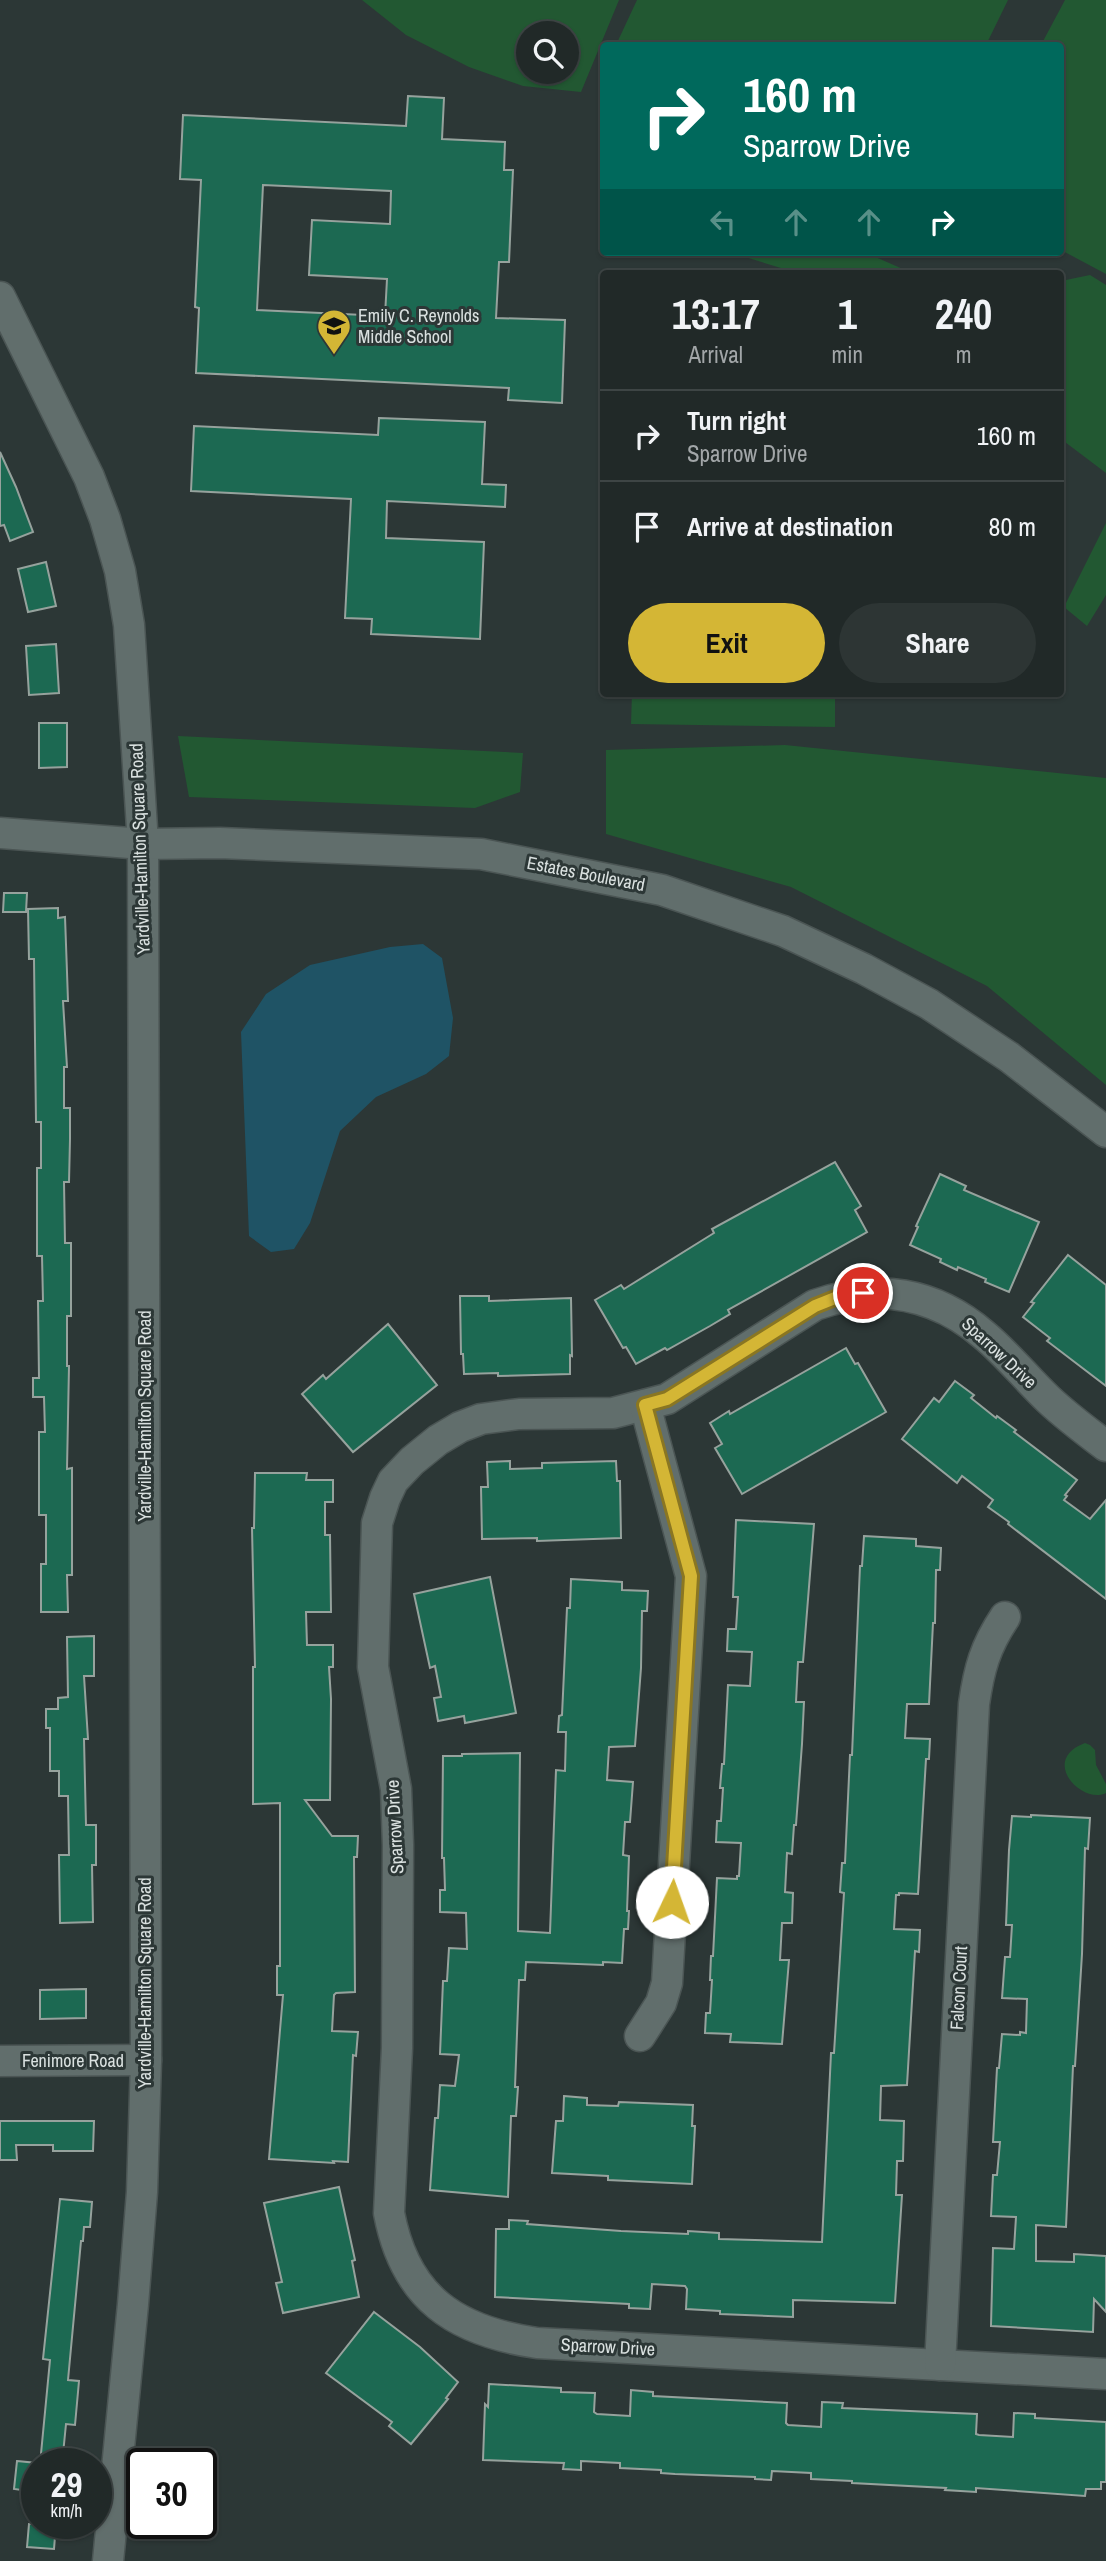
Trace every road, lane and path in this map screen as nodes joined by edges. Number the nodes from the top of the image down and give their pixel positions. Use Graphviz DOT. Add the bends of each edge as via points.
graph roads {
  1 [pos="0,297"];
  2 [pos="0,833"];
  3 [pos="143,844"];
  4 [pos="1106,1132"];
  5 [pos="645,1405"];
  6 [pos="1106,1446"];
  7 [pos="1005,1617"];
  8 [pos="640,2036"];
  9 [pos="146,2060"];
  10 [pos="0,2061"];
  11 [pos="940,2365"];
  12 [pos="1106,2374"];
  13 [pos="108,2561"];
  1 -- 3 [label="street, Yardville-Hamilton Square Road" via="89,477 120,571 129,625"];
  2 -- 3 [label="street, Estates Boulevard"];
  3 -- 4 [label="street, Estates Boulevard" via="481,853 662,890 783,931 919,998 1009,1057"];
  3 -- 9 [label="street, Yardville-Hamilton Square Road"];
  5 -- 6 [label="street, Sparrow Drive" via="667,1399 815,1306 840,1296 887,1293 935,1304 961,1317"];
  5 -- 8 [label="street" via="691,1576 667,1983 661,2003"];
  5 -- 11 [label="street, Sparrow Drive" via="612,1413 519,1414 460,1427 438,1440 393,1481 377,1523 373,1667 396,1789 398,1845 397,2048 389,2213 393,2236 425,2294 448,2315 504,2338"];
  7 -- 11 [label="street, Falcon Court" via="989,1640 979,1668 974,1704"];
  9 -- 10 [label="street, Fenimore Road"];
  9 -- 13 [label="street, Yardville-Hamilton Square Road" via="142,2192"];
  11 -- 12 [label="street, Sparrow Drive"];
}
